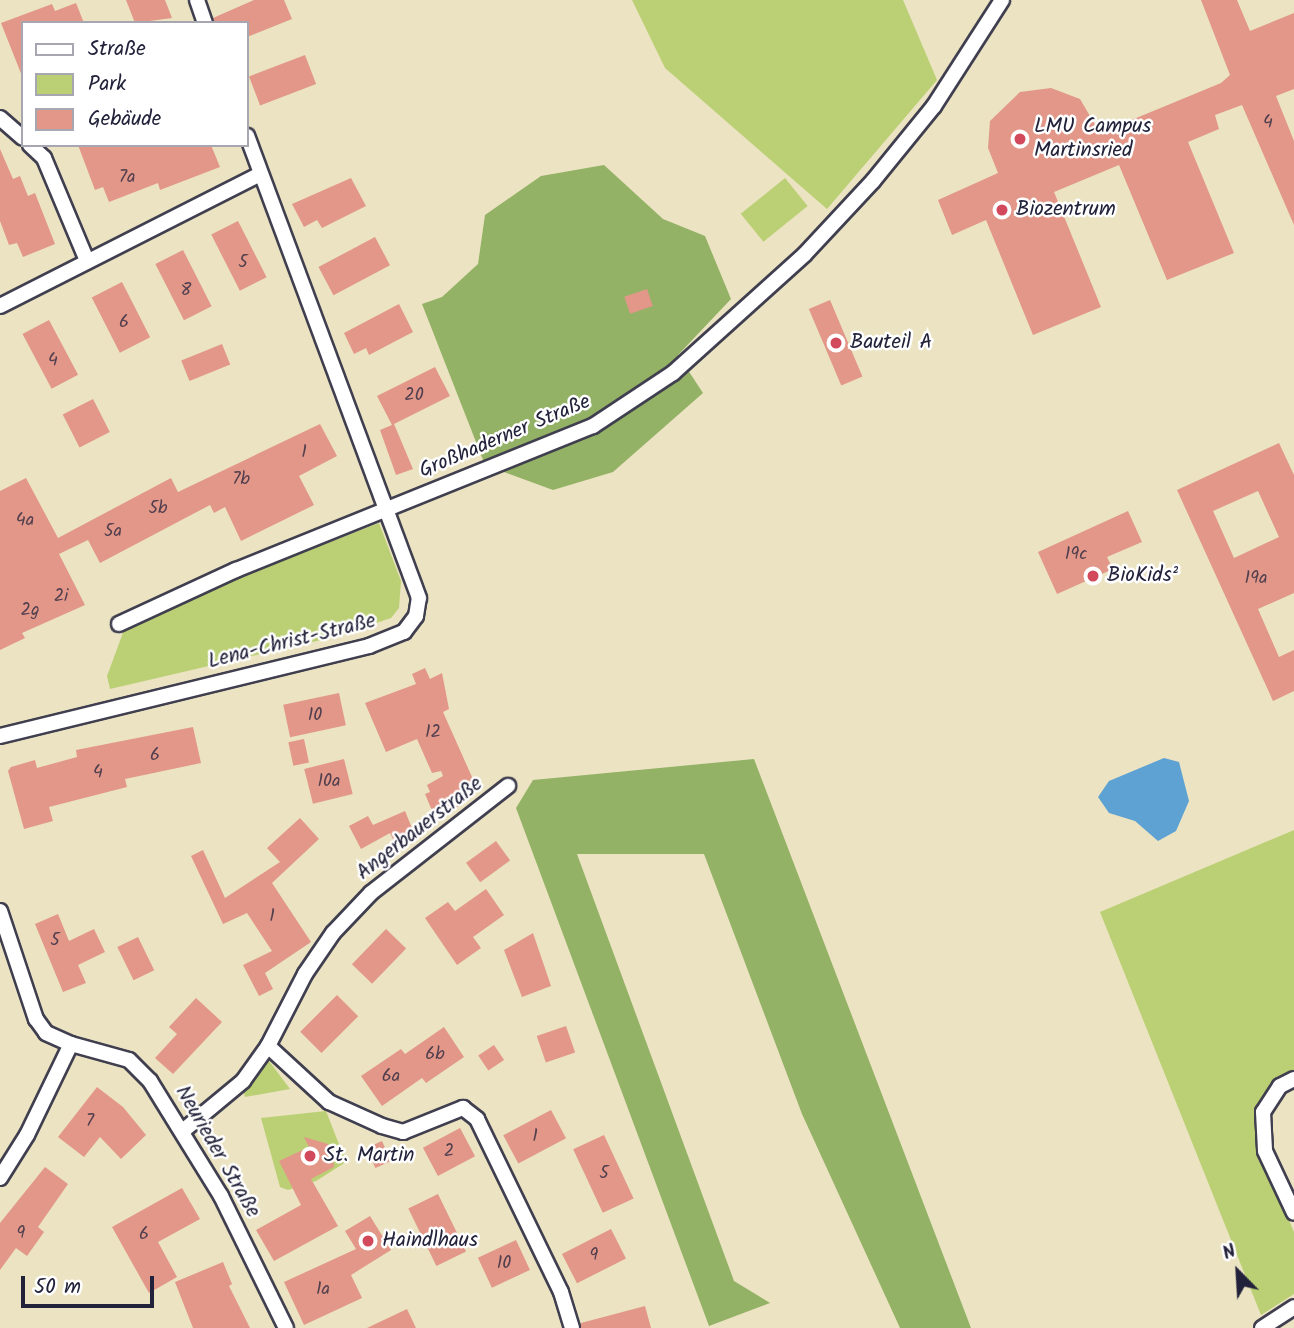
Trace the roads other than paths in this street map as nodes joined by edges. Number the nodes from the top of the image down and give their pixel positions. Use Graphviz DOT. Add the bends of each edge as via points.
graph roads {
  1 [pos="197,0"];
  2 [pos="1002,0"];
  3 [pos="204,21"];
  4 [pos="0,118"];
  5 [pos="21,136"];
  6 [pos="248,139"];
  7 [pos="32,147"];
  8 [pos="260,174"];
  9 [pos="87,261"];
  10 [pos="0,306"];
  11 [pos="388,510"];
  12 [pos="119,624"];
  13 [pos="0,736"];
  14 [pos="509,786"];
  15 [pos="0,911"];
  16 [pos="71,1044"];
  17 [pos="268,1046"];
  18 [pos="1294,1079"];
  19 [pos="184,1130"];
  20 [pos="0,1178"];
  21 [pos="1294,1213"];
  22 [pos="1294,1307"];
  23 [pos="286,1328"];
  24 [pos="572,1328"];
  25 [pos="1262,1328"];
  1 -- 3 [label="street"];
  2 -- 11 [label="street, Großhaderner Straße" via="971,53 903,147 804,255 681,366 593,426"];
  4 -- 5 [label="street"];
  6 -- 8 [label="street, Lena-Christ-Straße"];
  7 -- 9 [label="street" via="44,158"];
  8 -- 9 [label="street"];
  8 -- 11 [label="street, Lena-Christ-Straße"];
  9 -- 10 [label="street"];
  11 -- 12 [label="street, Großhaderner Straße" via="221,576"];
  11 -- 13 [label="street, Lena-Christ-Straße" via="419,598 416,616 404,632 369,646"];
  14 -- 17 [label="street, Angerbauerstraße" via="409,860 333,933 286,1006"];
  15 -- 16 [label="street, Neurieder Straße" via="36,1019 46,1033"];
  16 -- 19 [label="street, Neurieder Straße" via="130,1060"];
  16 -- 20 [label="street" via="27,1135"];
  17 -- 19 [label="street, Angerbauerstraße" via="243,1081"];
  17 -- 24 [label="street" via="329,1102 403,1132 463,1108 477,1119 561,1292"];
  18 -- 21 [label="street" via="1280,1086 1263,1112 1265,1151"];
  19 -- 23 [label="street, Neurieder Straße"];
  22 -- 25 [label="street"];
}
